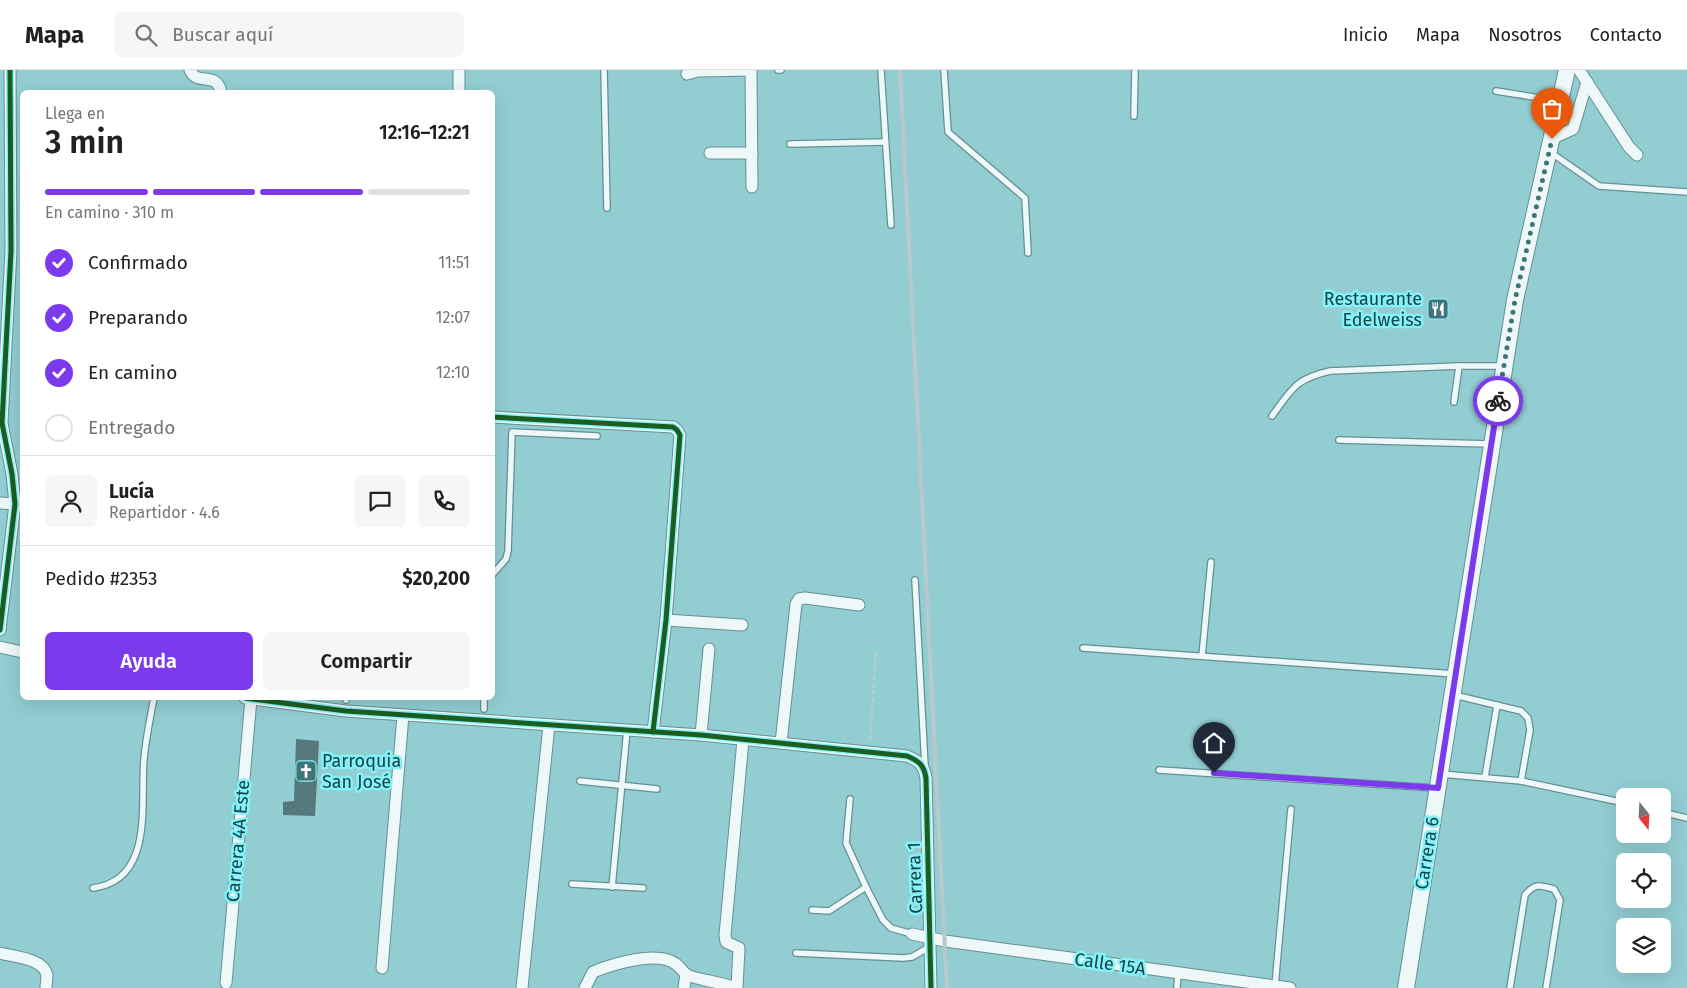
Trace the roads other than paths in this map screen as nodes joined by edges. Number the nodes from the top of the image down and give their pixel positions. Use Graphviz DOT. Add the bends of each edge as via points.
graph roads {
  1 [pos="10,70"];
  2 [pos="190,70"];
  3 [pos="459,70"];
  4 [pos="604,70"];
  5 [pos="750,70"];
  6 [pos="881,70"];
  7 [pos="944,70"];
  8 [pos="1135,70"];
  9 [pos="1567,70"];
  10 [pos="1579,70"];
  11 [pos="686,74"];
  12 [pos="1587,82"];
  13 [pos="220,90"];
  14 [pos="459,90"];
  15 [pos="1496,91"];
  16 [pos="1560,101"];
  17 [pos="1134,116"];
  18 [pos="885,142"];
  19 [pos="790,144"];
  20 [pos="1550,145"];
  21 [pos="710,153"];
  22 [pos="752,153"];
  23 [pos="1637,155"];
  24 [pos="752,187"];
  25 [pos="1687,192"];
  26 [pos="607,208"];
  27 [pos="891,224"];
  28 [pos="17,251"];
  29 [pos="1028,253"];
  30 [pos="4,296"];
  31 [pos="1459,366"];
  32 [pos="1504,366"];
  33 [pos="1454,402"];
  34 [pos="1,406"];
  35 [pos="1272,416"];
  36 [pos="495,417"];
  37 [pos="597,436"];
  38 [pos="1339,440"];
  39 [pos="1492,444"];
  40 [pos="0,503"];
  41 [pos="15,504"];
  42 [pos="18,520"];
  43 [pos="4,555"];
  44 [pos="1211,562"];
  45 [pos="495,572"];
  46 [pos="915,580"];
  47 [pos="859,605"];
  48 [pos="666,620"];
  49 [pos="742,626"];
  50 [pos="0,630"];
  51 [pos="0,648"];
  52 [pos="1083,648"];
  53 [pos="709,649"];
  54 [pos="20,652"];
  55 [pos="1202,656"];
  56 [pos="1456,674"];
  57 [pos="1452,695"];
  58 [pos="154,700"];
  59 [pos="248,700"];
  60 [pos="287,700"];
  61 [pos="346,703"];
  62 [pos="1497,705"];
  63 [pos="483,709"];
  64 [pos="403,715"];
  65 [pos="549,725"];
  66 [pos="627,730"];
  67 [pos="653,732"];
  68 [pos="702,735"];
  69 [pos="743,740"];
  70 [pos="780,743"];
  71 [pos="925,768"];
  72 [pos="1159,770"];
  73 [pos="1485,777"];
  74 [pos="580,781"];
  75 [pos="1439,781"];
  76 [pos="1521,781"];
  77 [pos="622,785"];
  78 [pos="657,789"];
  79 [pos="850,800"];
  80 [pos="1616,801"];
  81 [pos="1291,809"];
  82 [pos="1671,814"];
  83 [pos="1687,818"];
  84 [pos="572,884"];
  85 [pos="612,887"];
  86 [pos="866,887"];
  87 [pos="93,888"];
  88 [pos="643,888"];
  89 [pos="812,910"];
  90 [pos="912,934"];
  91 [pos="931,942"];
  92 [pos="0,953"];
  93 [pos="796,954"];
  94 [pos="382,968"];
  95 [pos="1178,973"];
  96 [pos="686,974"];
  97 [pos="226,983"];
  98 [pos="1275,986"];
  99 [pos="46,988"];
  100 [pos="522,988"];
  101 [pos="585,988"];
  102 [pos="684,988"];
  103 [pos="736,988"];
  104 [pos="931,988"];
  105 [pos="1177,988"];
  106 [pos="1290,988"];
  107 [pos="1406,988"];
  108 [pos="1510,988"];
  109 [pos="1546,988"];
  1 -- 28 [label="street"];
  2 -- 13 [label="street" via="197,78 212,79"];
  3 -- 14 [label="street"];
  4 -- 26 [label="lane"];
  5 -- 11 [label="street"];
  5 -- 22 [label="street"];
  6 -- 18 [label="lane"];
  7 -- 29 [label="lane" via="948,132 1025,198"];
  8 -- 17 [label="lane"];
  9 -- 16 [label="main road, Carrera 6"];
  10 -- 12 [label="street"];
  12 -- 20 [label="street" via="1573,129"];
  12 -- 23 [label="street"];
  15 -- 16 [label="lane"];
  16 -- 20 [label="main road, Carrera 6"];
  18 -- 19 [label="lane"];
  18 -- 27 [label="lane"];
  20 -- 25 [label="lane" via="1598,186"];
  20 -- 32 [label="main road, Carrera 6" via="1515,300"];
  21 -- 22 [label="street"];
  22 -- 24 [label="street"];
  28 -- 30 [label="street"];
  30 -- 34 [label="street"];
  31 -- 32 [label="lane"];
  31 -- 33 [label="lane"];
  31 -- 35 [label="lane" via="1330,371 1312,375 1294,386"];
  32 -- 39 [label="main road, Carrera 6"];
  34 -- 41 [label="street"];
  36 -- 48 [label="street" via="673,427 677,430 680,435"];
  37 -- 45 [label="lane" via="512,432 508,551 506,559"];
  38 -- 39 [label="lane"];
  39 -- 56 [label="main road, Carrera 6"];
  40 -- 41 [label="street"];
  41 -- 42 [label="street"];
  42 -- 43 [label="street"];
  43 -- 50 [label="street"];
  44 -- 55 [label="lane"];
  46 -- 71 [label="lane"];
  47 -- 70 [label="street" via="805,598 796,604"];
  48 -- 49 [label="street"];
  48 -- 67 [label="street"];
  51 -- 54 [label="street"];
  52 -- 55 [label="lane"];
  53 -- 68 [label="street"];
  55 -- 56 [label="lane"];
  56 -- 57 [label="main road, Carrera 6"];
  57 -- 62 [label="lane"];
  57 -- 75 [label="main road, Carrera 6"];
  58 -- 87 [label="lane" via="144,760 144,803 137,849 131,865 122,876 106,886"];
  59 -- 97 [label="street, Carrera 4A Este"];
  60 -- 61 [label="street"];
  61 -- 64 [label="street"];
  62 -- 73 [label="lane"];
  62 -- 76 [label="lane" via="1521,711 1528,718 1530,730"];
  63 -- 64 [label="street"];
  63 -- 65 [label="street"];
  64 -- 94 [label="street"];
  65 -- 66 [label="street"];
  65 -- 100 [label="street"];
  66 -- 67 [label="street"];
  66 -- 77 [label="lane"];
  67 -- 68 [label="street"];
  68 -- 69 [label="street"];
  69 -- 70 [label="street"];
  69 -- 103 [label="street" via="725,935 726,942 739,948"];
  70 -- 71 [label="street" via="907,756"];
  71 -- 91 [label="street, Carrera 1"];
  72 -- 75 [label="lane"];
  73 -- 75 [label="lane"];
  73 -- 76 [label="lane"];
  74 -- 77 [label="lane"];
  75 -- 107 [label="main road, Carrera 6"];
  76 -- 80 [label="lane"];
  77 -- 78 [label="lane"];
  77 -- 85 [label="lane"];
  79 -- 86 [label="lane" via="846,843"];
  81 -- 98 [label="lane"];
  82 -- 83 [label="lane"];
  84 -- 85 [label="lane"];
  85 -- 88 [label="lane"];
  86 -- 89 [label="lane" via="829,910"];
  86 -- 90 [label="lane" via="883,920 892,928"];
  90 -- 91 [label="street, Calle 15A"];
  91 -- 93 [label="lane" via="912,957 903,958"];
  91 -- 95 [label="street, Calle 15A"];
  91 -- 104 [label="street, Carrera 1"];
  92 -- 99 [label="street" via="42,966 47,975"];
  95 -- 98 [label="street, Calle 15A"];
  95 -- 105 [label="lane"];
  96 -- 101 [label="street" via="675,963 642,959 592,972"];
  96 -- 102 [label="street"];
  96 -- 103 [label="street"];
  98 -- 106 [label="street, Calle 15A"];
  108 -- 109 [label="lane" via="1525,894 1532,887 1542,885 1554,889 1560,900"];
}
